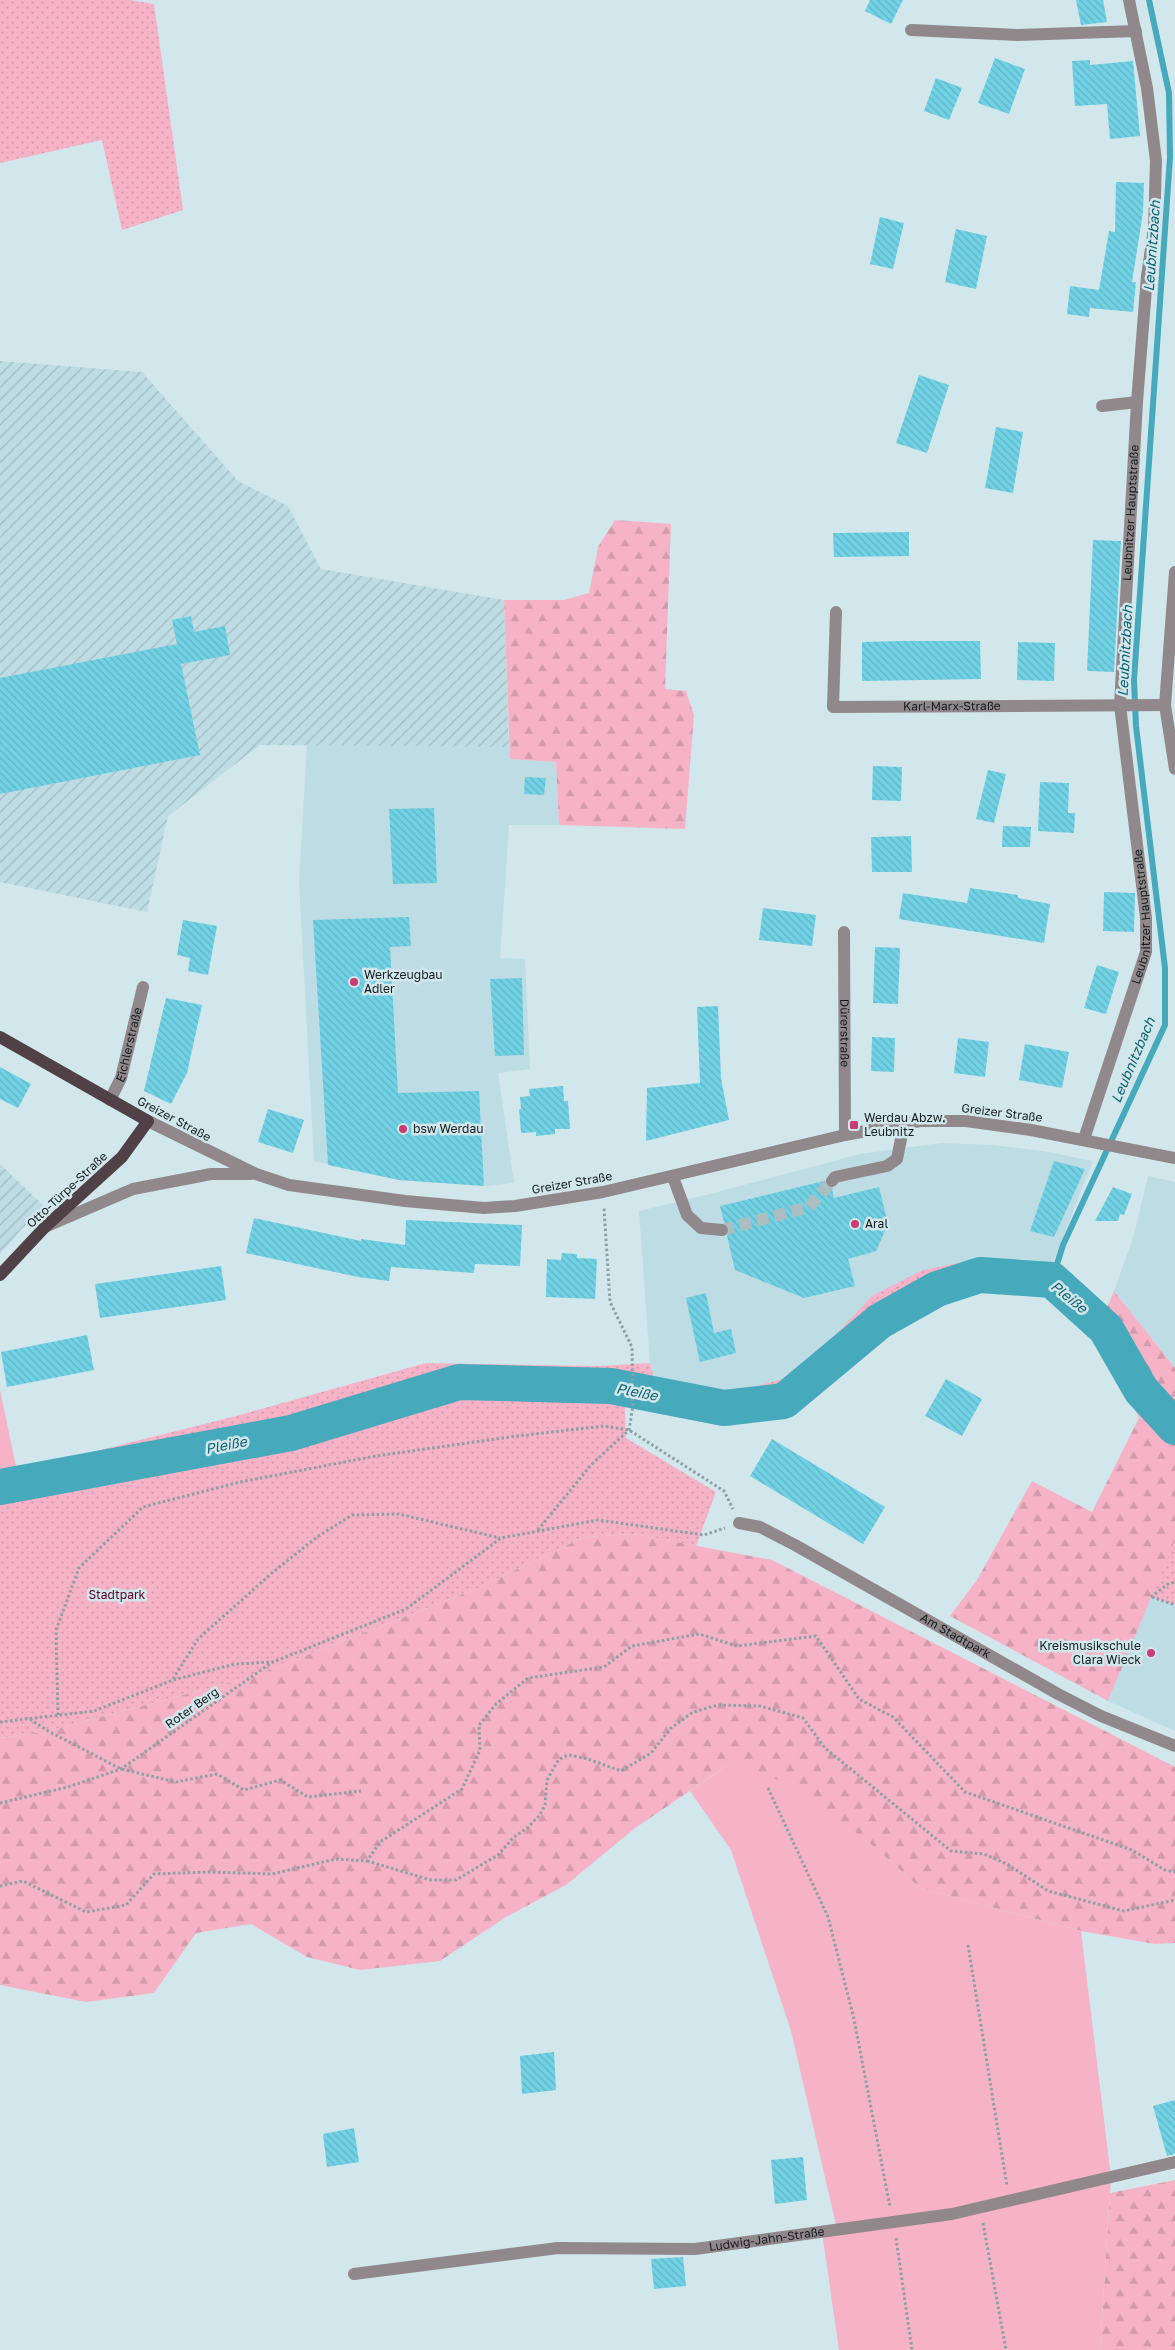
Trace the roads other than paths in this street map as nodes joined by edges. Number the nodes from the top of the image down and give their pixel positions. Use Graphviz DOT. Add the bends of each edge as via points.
graph roads {
  1 [pos="1129,0"];
  2 [pos="912,30"];
  3 [pos="1136,31"];
  4 [pos="1137,402"];
  5 [pos="1102,406"];
  6 [pos="1175,572"];
  7 [pos="836,612"];
  8 [pos="1125,705"];
  9 [pos="1165,705"];
  10 [pos="1175,769"];
  11 [pos="844,932"];
  12 [pos="143,987"];
  13 [pos="0,1037"];
  14 [pos="110,1100"];
  15 [pos="148,1121"];
  16 [pos="904,1124"];
  17 [pos="845,1135"];
  18 [pos="1089,1140"];
  19 [pos="1175,1158"];
  20 [pos="256,1174"];
  21 [pos="673,1177"];
  22 [pos="832,1181"];
  23 [pos="45,1227"];
  24 [pos="722,1230"];
  25 [pos="0,1275"];
  26 [pos="739,1523"];
  27 [pos="1175,1746"];
  28 [pos="1175,2162"];
  29 [pos="354,2274"];
  1 -- 3 [label="street, Leubnitzer Hauptstraße"];
  2 -- 3 [label="street" via="1018,35"];
  3 -- 4 [label="street, Leubnitzer Hauptstraße" via="1156,161 1154,228"];
  4 -- 5 [label="street"];
  4 -- 8 [label="street, Leubnitzer Hauptstraße"];
  6 -- 9 [label="street"];
  7 -- 8 [label="street, Karl-Marx-Straße" via="833,706"];
  8 -- 9 [label="street, Karl-Marx-Straße"];
  8 -- 18 [label="street, Leubnitzer Hauptstraße" via="1146,918 1146,952"];
  9 -- 10 [label="street"];
  11 -- 17 [label="street, Dürerstraße"];
  12 -- 14 [label="street, Eichlerstraße" via="121,1078"];
  13 -- 14 [label="main road, Greizer Straße"];
  14 -- 15 [label="main road, Greizer Straße"];
  15 -- 20 [label="street, Greizer Straße"];
  15 -- 23 [label="main road, Otto-Türpe-Straße" via="122,1157"];
  16 -- 17 [label="street, Greizer Straße"];
  16 -- 18 [label="street, Greizer Straße" via="966,1121"];
  16 -- 22 [label="street" via="897,1159 887,1166 835,1177"];
  17 -- 21 [label="street, Greizer Straße"];
  18 -- 19 [label="street, Greizer Straße"];
  20 -- 21 [label="street, Greizer Straße" via="289,1185 484,1208 604,1192"];
  20 -- 23 [label="street" via="211,1174 134,1189"];
  21 -- 24 [label="street" via="687,1214 701,1228"];
  23 -- 25 [label="main road, Otto-Türpe-Straße"];
  26 -- 27 [label="street, Am Stadtpark" via="760,1527 795,1545 1101,1716"];
  28 -- 29 [label="street, Ludwig-Jahn-Straße" via="952,2214 695,2249 558,2248"];
}
